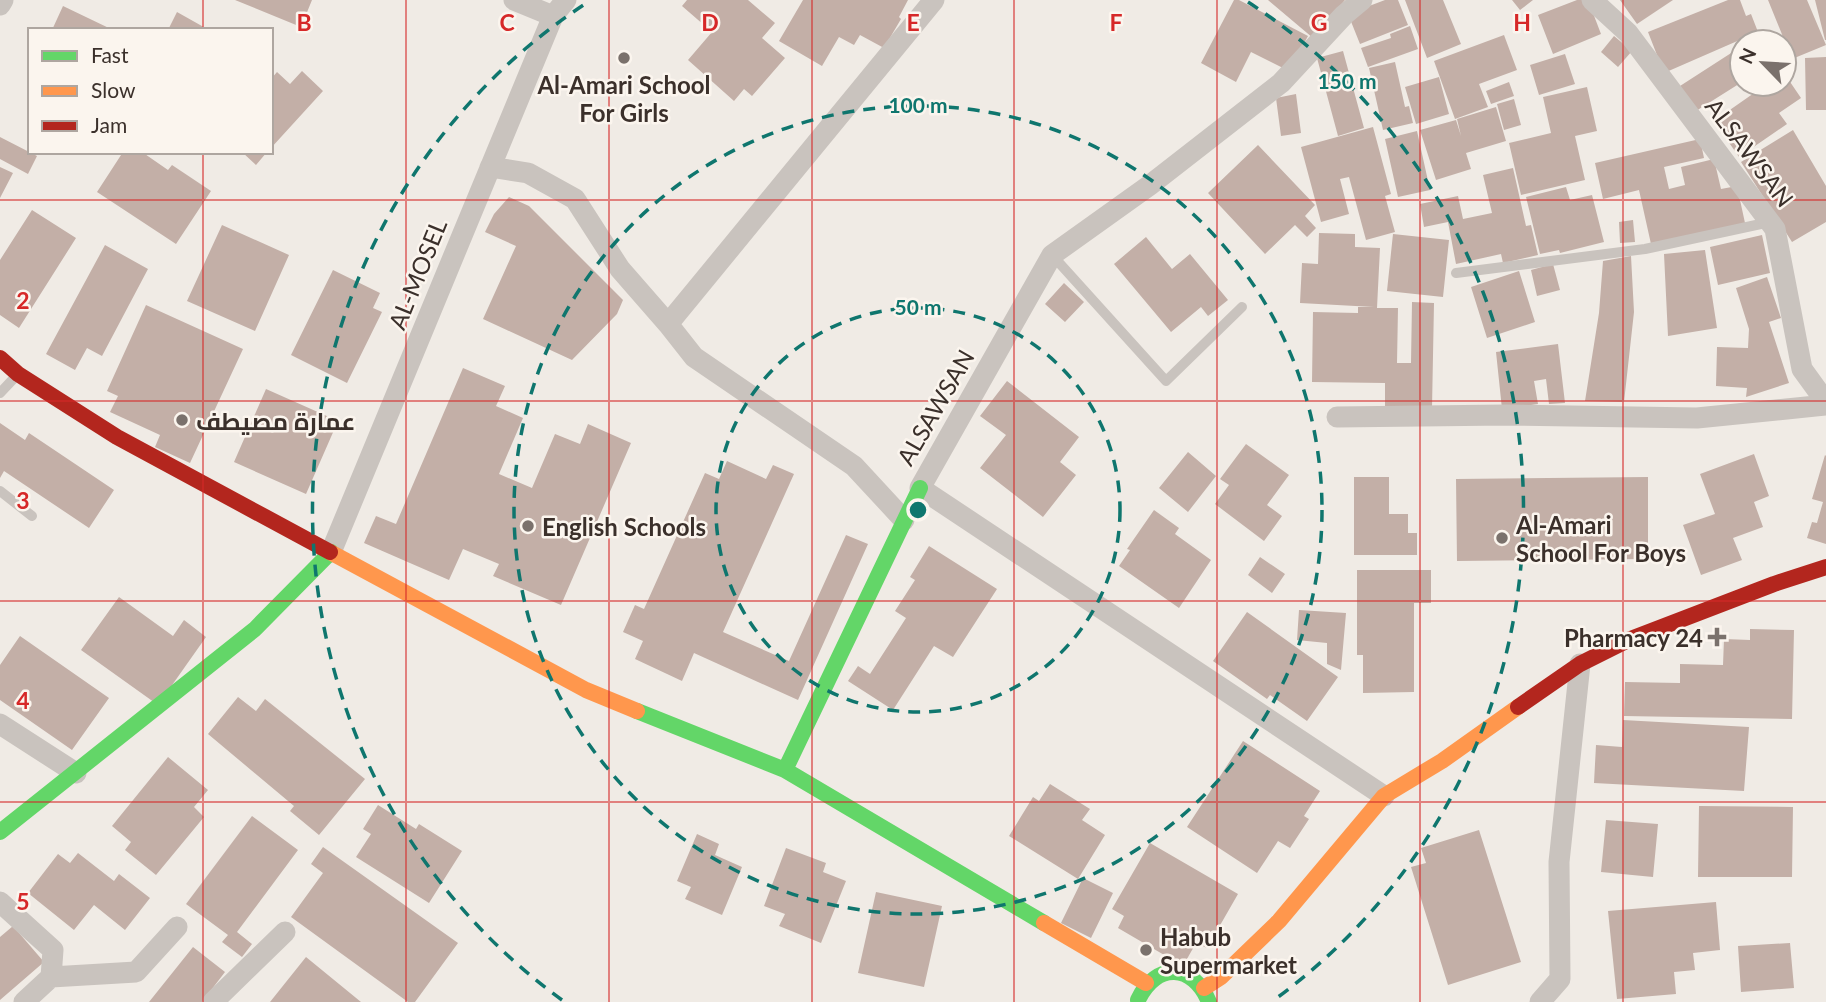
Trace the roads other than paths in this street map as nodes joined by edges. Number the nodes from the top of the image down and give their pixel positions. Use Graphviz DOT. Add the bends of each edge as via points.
graph roads {
  1 [pos="3,0"];
  2 [pos="514,0"];
  3 [pos="934,0"];
  4 [pos="1362,0"];
  5 [pos="1592,0"];
  6 [pos="0,5"];
  7 [pos="560,8"];
  8 [pos="490,167"];
  9 [pos="1770,222"];
  10 [pos="1052,255"];
  11 [pos="1456,273"];
  12 [pos="1242,307"];
  13 [pos="668,324"];
  14 [pos="0,358"];
  15 [pos="18,374"];
  16 [pos="0,393"];
  17 [pos="1826,404"];
  18 [pos="1337,416"];
  19 [pos="920,488"];
  20 [pos="0,491"];
  21 [pos="32,516"];
  22 [pos="904,520"];
  23 [pos="331,552"];
  24 [pos="1826,567"];
  25 [pos="1580,664"];
  26 [pos="0,724"];
  27 [pos="785,770"];
  28 [pos="76,773"];
  29 [pos="1384,796"];
  30 [pos="0,832"];
  31 [pos="0,902"];
  32 [pos="177,927"];
  33 [pos="285,932"];
  34 [pos="51,976"];
  35 [pos="1146,983"];
  36 [pos="1206,995"];
  37 [pos="24,1002"];
  38 [pos="213,1002"];
  39 [pos="1137,1002"];
  40 [pos="1539,1002"];
  1 -- 6 [label="street"];
  2 -- 7 [label="street, AL-MOSEL"];
  3 -- 13 [label="street"];
  4 -- 10 [label="street, ALSAWSAN" via="1281,83"];
  5 -- 9 [label="street, ALSAWSAN" via="1628,33"];
  7 -- 8 [label="street, AL-MOSEL"];
  8 -- 13 [label="street" via="528,173 575,199 620,269"];
  8 -- 23 [label="street, AL-MOSEL"];
  9 -- 11 [label="lane" via="1645,249"];
  9 -- 17 [label="street, ALSAWSAN" via="1802,369"];
  10 -- 12 [label="lane" via="1166,381"];
  10 -- 19 [label="street, ALSAWSAN"];
  13 -- 22 [label="street" via="694,357 854,466"];
  14 -- 15 [label="street"];
  15 -- 16 [label="lane"];
  15 -- 23 [label="street" via="117,437"];
  17 -- 18 [label="street" via="1697,418"];
  19 -- 22 [label="street"];
  19 -- 29 [label="street, ALSAWSAN"];
  20 -- 21 [label="lane"];
  22 -- 27 [label="street"];
  23 -- 27 [label="street" via="586,690"];
  23 -- 28 [label="street" via="256,629"];
  24 -- 25 [label="street" via="1628,640"];
  25 -- 29 [label="street"];
  25 -- 40 [label="street" via="1559,862 1560,979"];
  26 -- 28 [label="street"];
  27 -- 35 [label="street"];
  28 -- 30 [label="street"];
  29 -- 36 [label="street" via="1279,921"];
  31 -- 34 [label="street" via="53,950"];
  32 -- 34 [label="street" via="136,972"];
  33 -- 38 [label="street"];
  34 -- 37 [label="street"];
  35 -- 36 [label="street" via="1176,971 1196,979"];
  35 -- 39 [label="street"];
}
